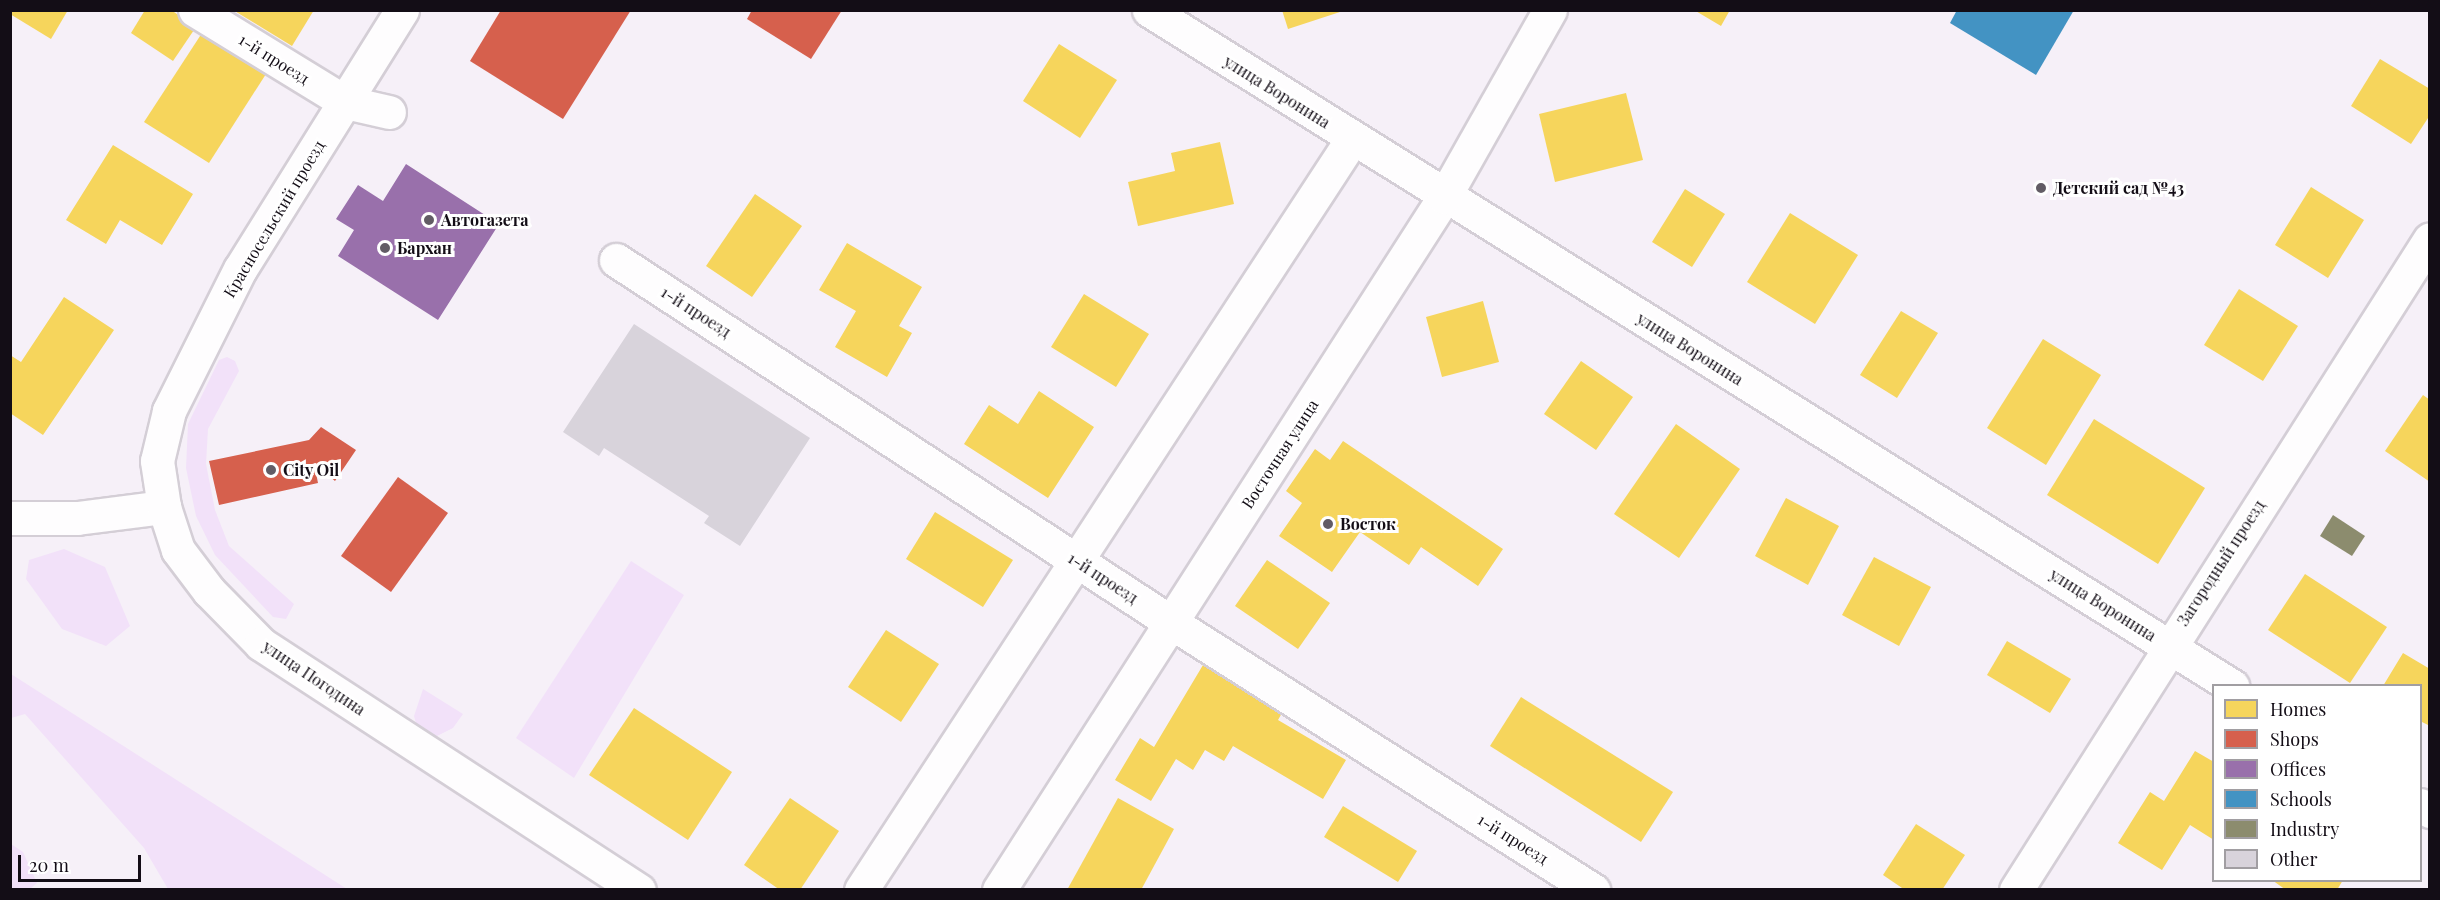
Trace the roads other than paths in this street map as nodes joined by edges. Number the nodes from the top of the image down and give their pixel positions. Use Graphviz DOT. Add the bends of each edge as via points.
graph roads {
  1 [pos="195,10"];
  2 [pos="402,10"];
  3 [pos="1149,10"];
  4 [pos="1550,10"];
  5 [pos="345,102"];
  6 [pos="389,112"];
  7 [pos="1352,139"];
  8 [pos="1444,197"];
  9 [pos="2430,239"];
  10 [pos="616,260"];
  11 [pos="164,507"];
  12 [pos="10,518"];
  13 [pos="1076,561"];
  14 [pos="1172,623"];
  15 [pos="2169,645"];
  16 [pos="2229,684"];
  17 [pos="639,890"];
  18 [pos="861,890"];
  19 [pos="999,890"];
  20 [pos="1593,890"];
  21 [pos="2016,890"];
  1 -- 5 [label="street, 1-й проезд"];
  2 -- 5 [label="street, Красносельский проезд"];
  3 -- 7 [label="street, улица Воронина"];
  4 -- 8 [label="street, Восточная улица"];
  5 -- 6 [label="street, 1-й проезд"];
  5 -- 11 [label="street, Красносельский проезд" via="240,269 169,411 157,461"];
  7 -- 8 [label="street, улица Воронина"];
  7 -- 13 [label="street"];
  8 -- 14 [label="street, Восточная улица"];
  8 -- 15 [label="street, улица Воронина"];
  9 -- 15 [label="street, Загородный проезд"];
  10 -- 13 [label="street, 1-й проезд"];
  11 -- 12 [label="street" via="76,518"];
  11 -- 17 [label="street, улица Погодина" via="178,550 209,591 261,644"];
  13 -- 14 [label="street, 1-й проезд"];
  13 -- 18 [label="street"];
  14 -- 19 [label="street, Восточная улица"];
  14 -- 20 [label="street, 1-й проезд"];
  15 -- 16 [label="street, улица Воронина"];
  15 -- 21 [label="street, Загородный проезд"];
}
